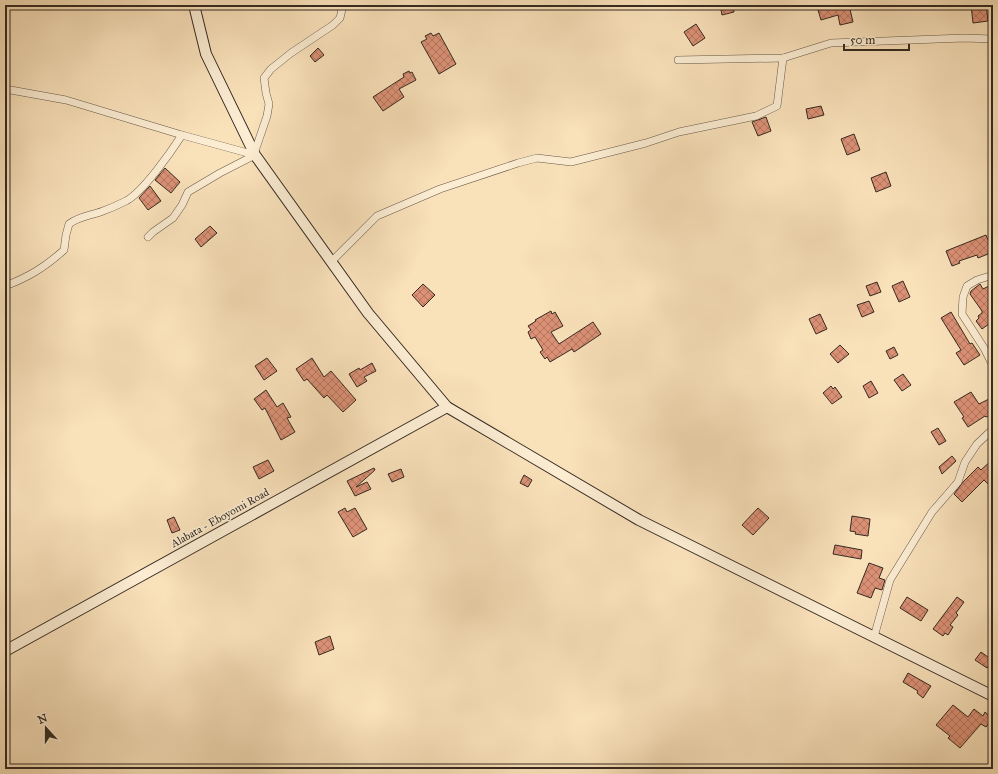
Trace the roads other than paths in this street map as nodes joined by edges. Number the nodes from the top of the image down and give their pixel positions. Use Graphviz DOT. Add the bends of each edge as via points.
graph roads {
  1 [pos="194,5"];
  2 [pos="343,5"];
  3 [pos="993,39"];
  4 [pos="783,58"];
  5 [pos="678,60"];
  6 [pos="5,89"];
  7 [pos="182,135"];
  8 [pos="254,155"];
  9 [pos="148,237"];
  10 [pos="331,262"];
  11 [pos="993,275"];
  12 [pos="5,286"];
  13 [pos="993,366"];
  14 [pos="447,407"];
  15 [pos="993,429"];
  16 [pos="874,637"];
  17 [pos="5,651"];
  18 [pos="993,696"];
  1 -- 8 [label="main road" via="206,54"];
  2 -- 8 [label="street" via="340,18 333,25 291,53 264,78 269,104"];
  3 -- 4 [label="street" via="831,43"];
  4 -- 5 [label="street"];
  4 -- 10 [label="street" via="777,106 756,116 679,132 571,162 536,158 440,189 377,216"];
  6 -- 7 [label="street" via="66,100"];
  7 -- 8 [label="street"];
  7 -- 12 [label="street" via="166,159 128,200 68,224 64,250 50,264 31,276"];
  8 -- 9 [label="street" via="188,192 173,218"];
  8 -- 10 [label="main road"];
  10 -- 14 [label="main road" via="368,313"];
  11 -- 13 [label="street" via="966,286 962,297 962,314"];
  14 -- 16 [label="main road" via="639,520"];
  14 -- 17 [label="main road, Alabata - Eboyomi Road"];
  15 -- 16 [label="street" via="977,444 965,462 958,482 932,512 890,580"];
  16 -- 18 [label="main road"];
}
